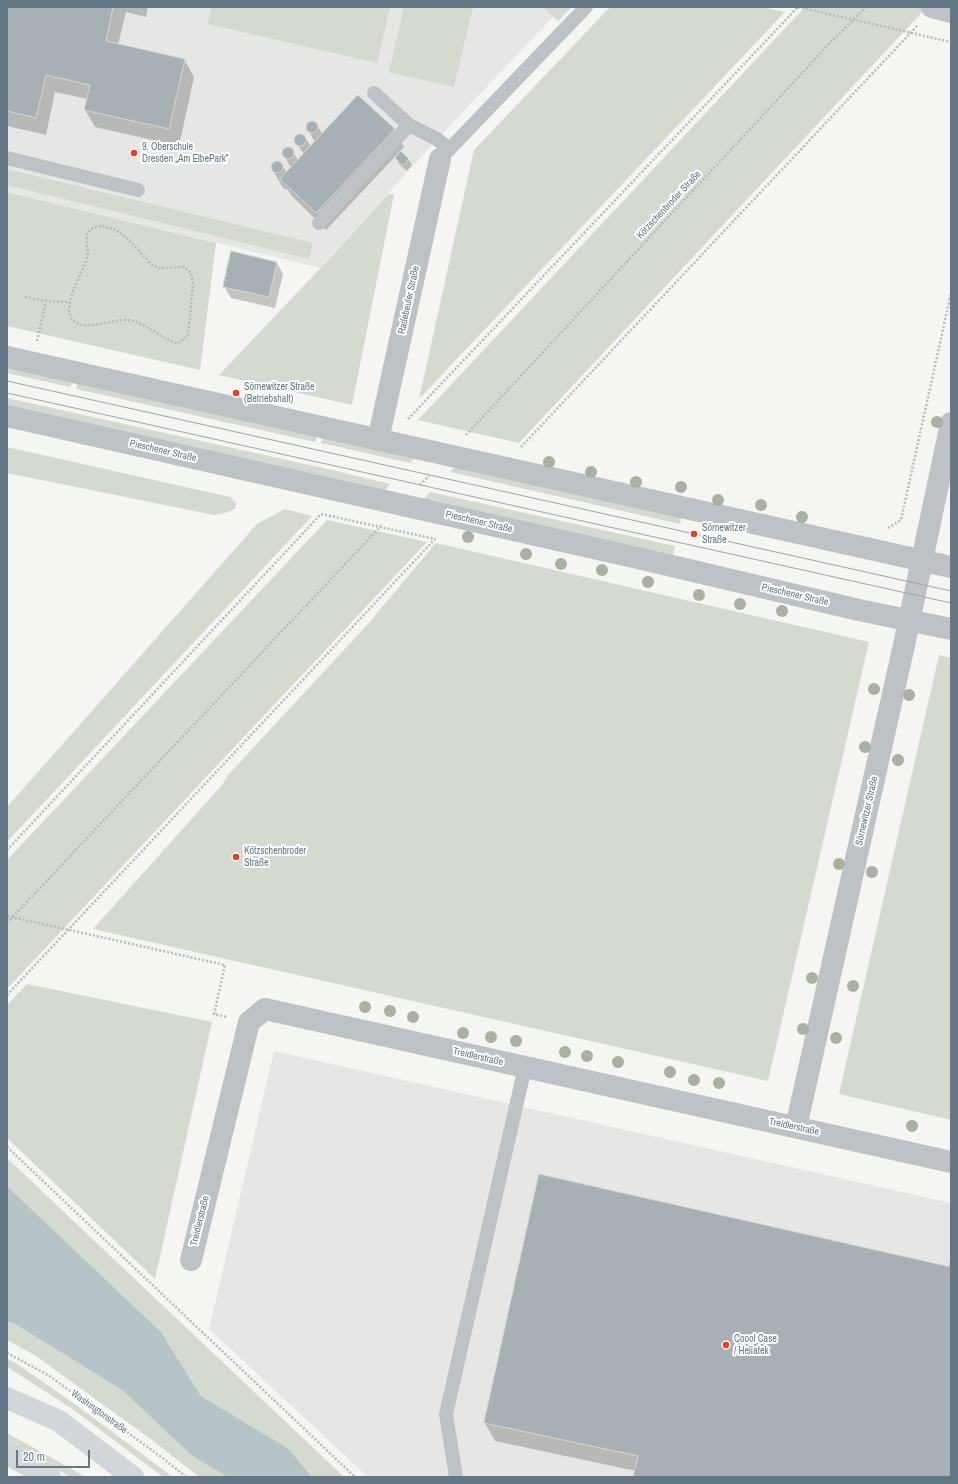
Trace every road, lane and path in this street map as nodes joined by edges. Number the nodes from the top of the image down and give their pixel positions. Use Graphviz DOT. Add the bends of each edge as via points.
graph roads {
  1 [pos="586,7"];
  2 [pos="798,7"];
  3 [pos="866,7"];
  4 [pos="933,7"];
  5 [pos="951,12"];
  6 [pos="853,20"];
  7 [pos="911,33"];
  8 [pos="951,42"];
  9 [pos="374,93"];
  10 [pos="409,124"];
  11 [pos="444,154"];
  12 [pos="7,158"];
  13 [pos="138,190"];
  14 [pos="319,222"];
  15 [pos="951,293"];
  16 [pos="25,297"];
  17 [pos="46,301"];
  18 [pos="69,302"];
  19 [pos="7,357"];
  20 [pos="31,363"];
  21 [pos="7,416"];
  22 [pos="485,416"];
  23 [pos="414,422"];
  24 [pos="951,423"];
  25 [pos="459,433"];
  26 [pos="474,437"];
  27 [pos="378,440"];
  28 [pos="515,445"];
  29 [pos="873,551"];
  30 [pos="922,561"];
  31 [pos="345,564"];
  32 [pos="951,567"];
  33 [pos="909,620"];
  34 [pos="951,629"];
  35 [pos="7,850"];
  36 [pos="7,916"];
  37 [pos="12,918"];
  38 [pos="7,923"];
  39 [pos="68,930"];
  40 [pos="7,995"];
  41 [pos="214,1014"];
  42 [pos="525,1067"];
  43 [pos="796,1127"];
  44 [pos="7,1147"];
  45 [pos="951,1162"];
  46 [pos="191,1260"];
  47 [pos="951,1261"];
  48 [pos="950,1267"];
  49 [pos="7,1353"];
  50 [pos="7,1398"];
  51 [pos="7,1454"];
  52 [pos="50,1477"];
  53 [pos="134,1477"];
  54 [pos="186,1477"];
  55 [pos="355,1477"];
  56 [pos="456,1477"];
  1 -- 11 [label="lane"];
  2 -- 6 [label="path"];
  2 -- 23 [label="path" via="407,420"];
  3 -- 6 [label="path, Kötzschenbroder Straße"];
  4 -- 5 [label="street"];
  4 -- 7 [label="path"];
  6 -- 7 [label="path"];
  6 -- 22 [label="path, Kötzschenbroder Straße"];
  7 -- 8 [label="path"];
  7 -- 28 [label="path" via="522,447"];
  9 -- 10 [label="lane"];
  10 -- 11 [label="lane" via="437,139"];
  10 -- 14 [label="lane"];
  11 -- 27 [label="street, Radebeuler Straße"];
  12 -- 13 [label="lane"];
  15 -- 29 [label="path" via="901,520 880,532"];
  16 -- 17 [label="path"];
  17 -- 18 [label="path"];
  17 -- 20 [label="path"];
  18 -- 18 [label="path" via="69,315 75,322 84,325 127,320 140,323 168,340 178,343 188,336 193,283 191,273 184,267 160,268 152,265 126,238 114,229 102,226 90,229 86,235 88,256"];
  19 -- 20 [label="street"];
  20 -- 27 [label="street"];
  21 -- 33 [label="street, Pieschener Straße"];
  24 -- 30 [label="street, Sörnewitzer Straße"];
  25 -- 26 [label="path"];
  27 -- 29 [label="street"];
  29 -- 30 [label="street"];
  30 -- 32 [label="street"];
  30 -- 33 [label="street, Sörnewitzer Straße"];
  31 -- 37 [label="path"];
  33 -- 34 [label="street, Pieschener Straße"];
  33 -- 43 [label="street, Sörnewitzer Straße"];
  35 -- 39 [label="path" via="322,514 435,539"];
  36 -- 37 [label="path"];
  37 -- 38 [label="path"];
  37 -- 39 [label="path"];
  39 -- 40 [label="path"];
  39 -- 41 [label="path" via="225,965"];
  42 -- 43 [label="street, Treidlerstraße"];
  42 -- 46 [label="street, Treidlerstraße" via="265,1008 249,1022"];
  42 -- 56 [label="lane" via="446,1414"];
  43 -- 45 [label="street, Treidlerstraße"];
  44 -- 55 [label="path"];
  47 -- 48 [label="path"];
  49 -- 54 [label="path, Washingtonstraße" via="48,1376"];
  50 -- 53 [label="main road" via="59,1421"];
  51 -- 52 [label="main road"];
}
